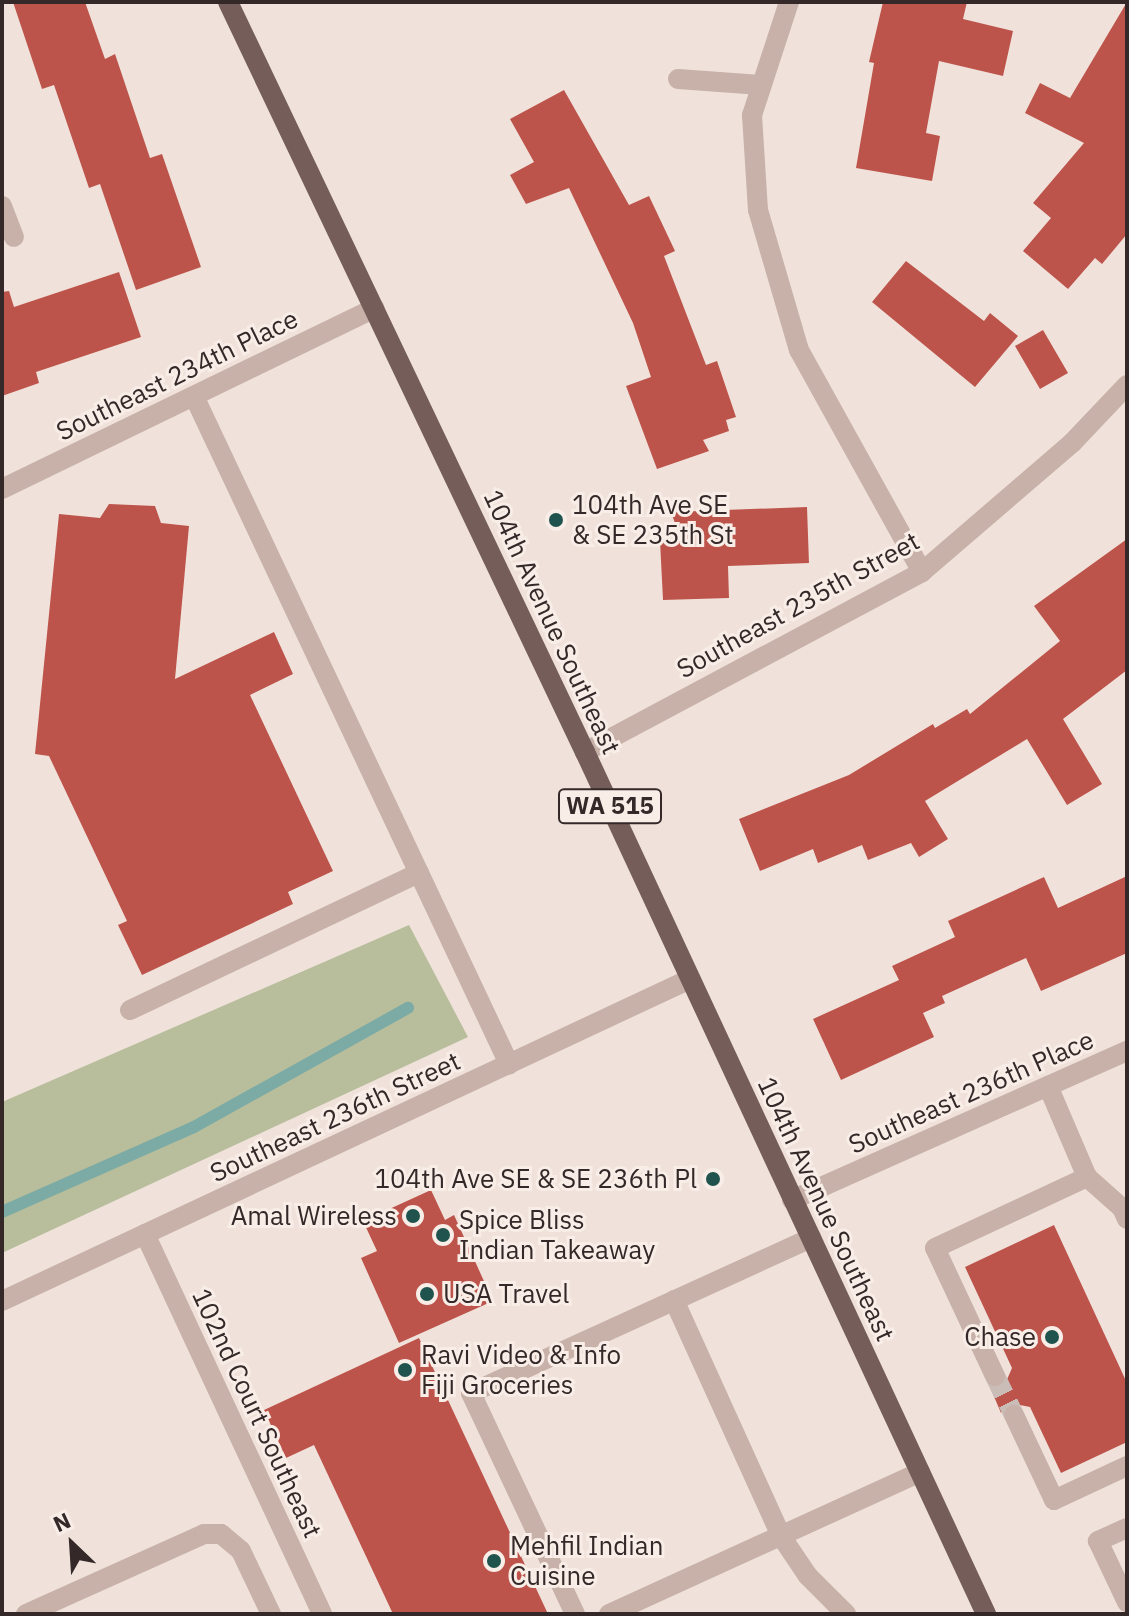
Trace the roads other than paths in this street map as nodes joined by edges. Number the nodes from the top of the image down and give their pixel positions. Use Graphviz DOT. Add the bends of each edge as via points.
graph roads {
  1 [pos="228,2"];
  2 [pos="789,2"];
  3 [pos="678,79"];
  4 [pos="761,85"];
  5 [pos="2,206"];
  6 [pos="14,237"];
  7 [pos="374,308"];
  8 [pos="1127,385"];
  9 [pos="194,396"];
  10 [pos="2,489"];
  11 [pos="922,572"];
  12 [pos="585,752"];
  13 [pos="419,873"];
  14 [pos="690,979"];
  15 [pos="130,1010"];
  16 [pos="1127,1051"];
  17 [pos="509,1064"];
  18 [pos="1048,1086"];
  19 [pos="1087,1177"];
  20 [pos="792,1200"];
  21 [pos="1127,1219"];
  22 [pos="145,1234"];
  23 [pos="811,1238"];
  24 [pos="674,1300"];
  25 [pos="2,1301"];
  26 [pos="995,1376"];
  27 [pos="1014,1415"];
  28 [pos="1127,1466"];
  29 [pos="920,1472"];
  30 [pos="1127,1528"];
  31 [pos="781,1536"];
  32 [pos="1127,1602"];
  33 [pos="26,1614"];
  34 [pos="271,1614"];
  35 [pos="322,1614"];
  36 [pos="575,1614"];
  37 [pos="609,1614"];
  38 [pos="846,1614"];
  39 [pos="986,1614"];
  1 -- 7 [label="main road, 104th Avenue Southeast / WA 515"];
  2 -- 4 [label="street"];
  3 -- 4 [label="street"];
  4 -- 11 [label="street" via="752,115 758,210 776,284 799,350"];
  5 -- 6 [label="street"];
  7 -- 9 [label="street, Southeast 234th Place"];
  7 -- 12 [label="main road, 104th Avenue Southeast / WA 515"];
  8 -- 11 [label="street, Southeast 235th Street" via="1072,443"];
  9 -- 10 [label="street, Southeast 234th Place"];
  9 -- 13 [label="street"];
  11 -- 12 [label="street, Southeast 235th Street"];
  12 -- 14 [label="main road, 104th Avenue Southeast / WA 515"];
  13 -- 15 [label="street"];
  13 -- 17 [label="street"];
  14 -- 17 [label="street, Southeast 236th Street"];
  14 -- 20 [label="main road, 104th Avenue Southeast / WA 515"];
  16 -- 18 [label="street, Southeast 236th Place"];
  17 -- 22 [label="street, Southeast 236th Street"];
  18 -- 19 [label="street"];
  18 -- 20 [label="street, Southeast 236th Place"];
  19 -- 21 [label="street"];
  19 -- 26 [label="street" via="935,1248"];
  20 -- 23 [label="main road, 104th Avenue Southeast / WA 515"];
  22 -- 25 [label="street, Southeast 236th Street"];
  22 -- 35 [label="street, 102nd Court Southeast"];
  23 -- 24 [label="street"];
  23 -- 29 [label="main road, 104th Avenue Southeast / WA 515"];
  24 -- 31 [label="street"];
  24 -- 36 [label="street" via="471,1393"];
  27 -- 28 [label="street" via="1054,1500"];
  29 -- 31 [label="street"];
  29 -- 39 [label="main road, 104th Avenue Southeast / WA 515"];
  30 -- 32 [label="street" via="1098,1541"];
  31 -- 37 [label="street"];
  31 -- 38 [label="street" via="808,1576"];
  33 -- 34 [label="street" via="204,1534 221,1534 241,1551"];
}
